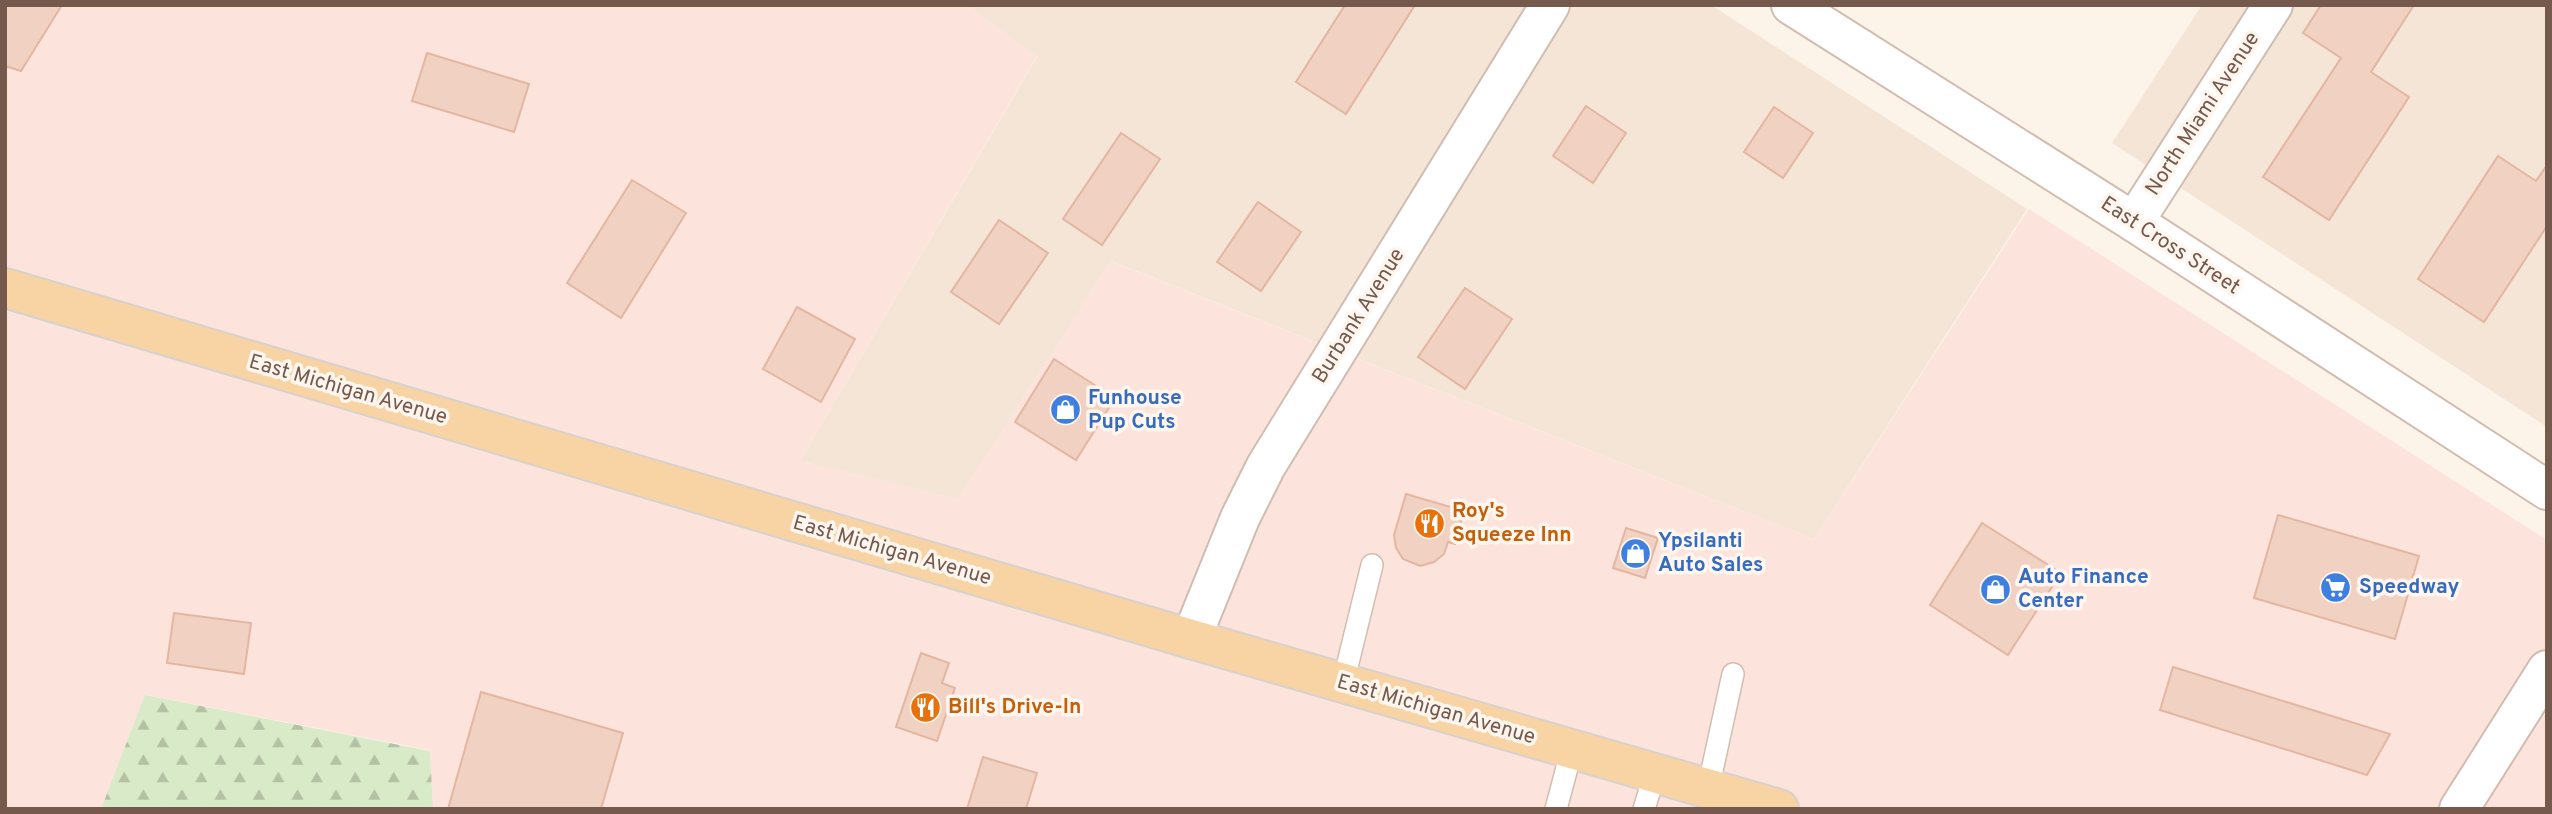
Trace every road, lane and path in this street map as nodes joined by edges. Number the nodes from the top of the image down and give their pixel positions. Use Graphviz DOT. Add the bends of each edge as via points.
graph roads {
  1 [pos="1550,5"];
  2 [pos="1791,5"];
  3 [pos="2273,5"];
  4 [pos="2134,222"];
  5 [pos="5,288"];
  6 [pos="2547,490"];
  7 [pos="1372,565"];
  8 [pos="1191,639"];
  9 [pos="2547,670"];
  10 [pos="1733,674"];
  11 [pos="1343,683"];
  12 [pos="1572,749"];
  13 [pos="1709,789"];
  14 [pos="1649,791"];
  15 [pos="1556,809"];
  16 [pos="1779,809"];
  17 [pos="2459,809"];
  1 -- 8 [label="street, Burbank Avenue" via="1266,466"];
  2 -- 4 [label="street, East Cross Street"];
  3 -- 4 [label="street, North Miami Avenue"];
  4 -- 6 [label="street, East Cross Street"];
  5 -- 8 [label="main road, East Michigan Avenue"];
  7 -- 11 [label="lane"];
  8 -- 11 [label="main road, East Michigan Avenue"];
  9 -- 17 [label="street"];
  10 -- 13 [label="lane"];
  11 -- 12 [label="main road, East Michigan Avenue"];
  12 -- 14 [label="main road, East Michigan Avenue"];
  12 -- 15 [label="lane"];
  13 -- 14 [label="main road, East Michigan Avenue"];
  13 -- 16 [label="main road, East Michigan Avenue"];
}
